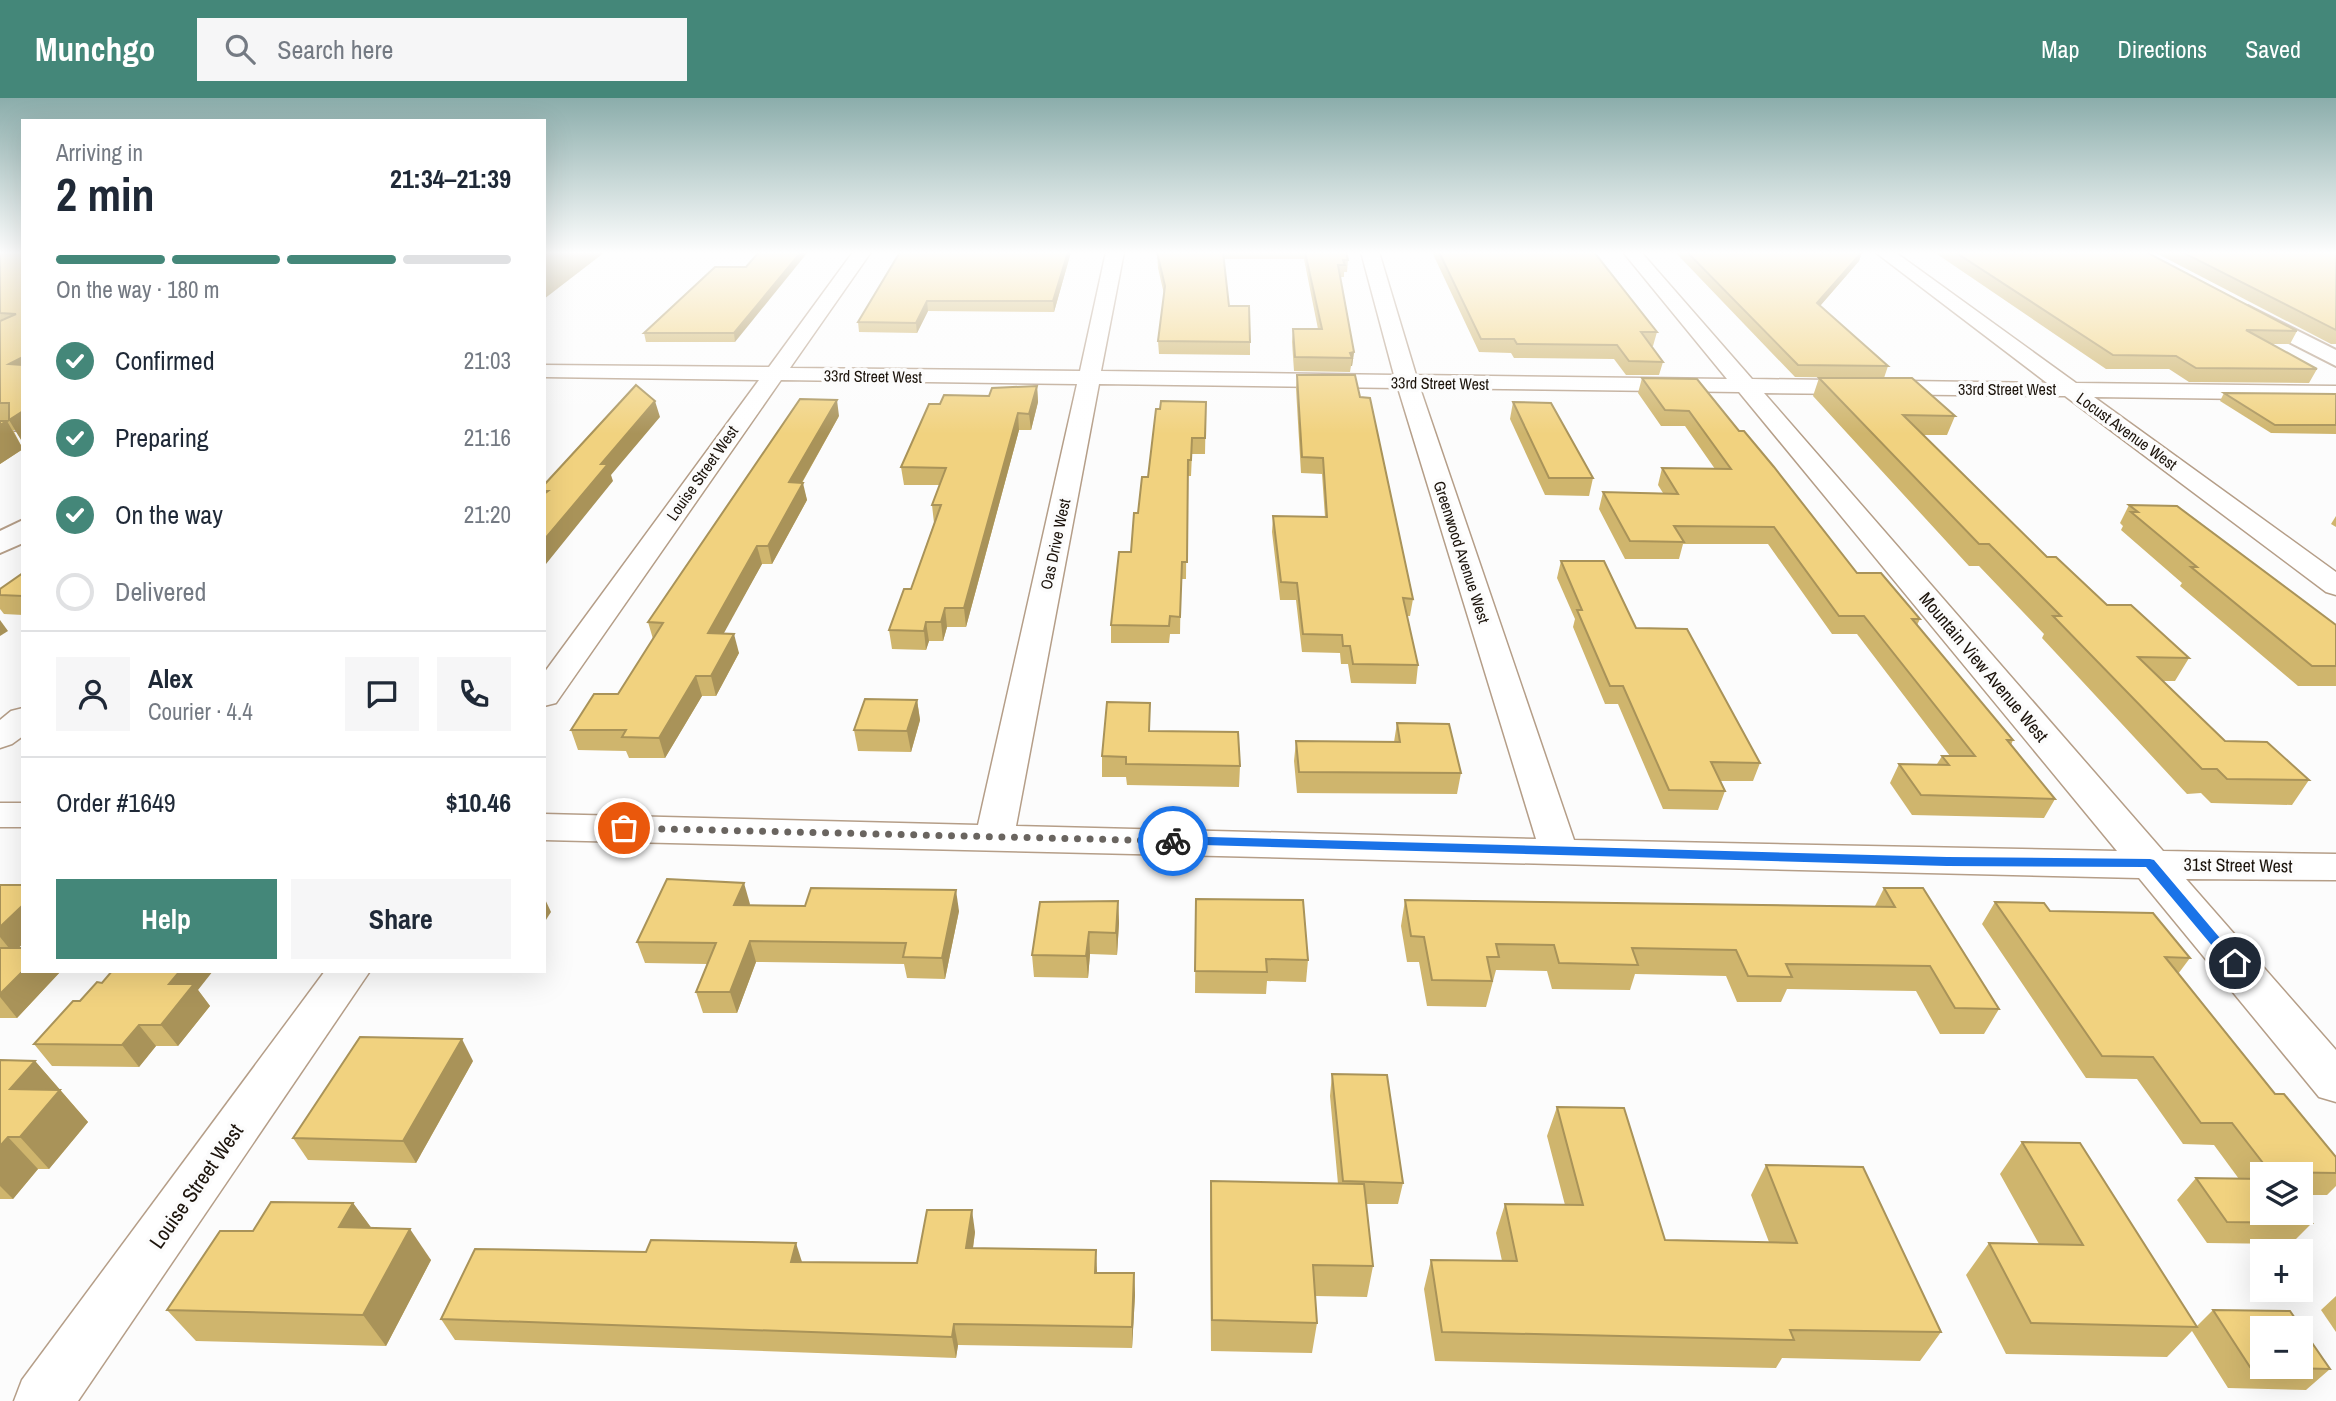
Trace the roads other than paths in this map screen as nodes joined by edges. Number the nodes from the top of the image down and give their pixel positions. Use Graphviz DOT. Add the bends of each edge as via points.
graph roads {
  1 [pos="817,313"];
  2 [pos="1103,313"];
  3 [pos="1387,313"];
  4 [pos="1684,313"];
  5 [pos="1967,313"];
  6 [pos="2250,313"];
  7 [pos="2336,359"];
  8 [pos="546,372"];
  9 [pos="772,374"];
  10 [pos="1089,379"];
  11 [pos="1407,382"];
  12 [pos="1747,387"];
  13 [pos="2070,389"];
  14 [pos="2336,393"];
  15 [pos="0,439"];
  16 [pos="21,439"];
  17 [pos="21,505"];
  18 [pos="0,518"];
  19 [pos="21,530"];
  20 [pos="0,544"];
  21 [pos="2336,586"];
  22 [pos="546,693"];
  23 [pos="21,720"];
  24 [pos="0,737"];
  25 [pos="0,815"];
  26 [pos="21,815"];
  27 [pos="546,827"];
  28 [pos="995,836"];
  29 [pos="1559,851"];
  30 [pos="2150,863"];
  31 [pos="2336,867"];
  32 [pos="348,973"];
  33 [pos="2336,1083"];
  34 [pos="43,1401"];
  1 -- 9 [label="street, Louise Street West"];
  2 -- 10 [label="street, Oas Drive West"];
  3 -- 11 [label="street, Greenwood Avenue West"];
  4 -- 12 [label="street, Mountain View Avenue West"];
  5 -- 13 [label="street, Locust Avenue West"];
  6 -- 7 [label="street"];
  8 -- 9 [label="street, 33rd Street West"];
  9 -- 10 [label="street, 33rd Street West"];
  9 -- 22 [label="street, Louise Street West"];
  10 -- 11 [label="street, 33rd Street West"];
  10 -- 28 [label="street, Oas Drive West"];
  11 -- 12 [label="street, 33rd Street West"];
  11 -- 29 [label="street, Greenwood Avenue West"];
  12 -- 13 [label="street, 33rd Street West"];
  12 -- 30 [label="street, Mountain View Avenue West"];
  13 -- 14 [label="street, 33rd Street West"];
  13 -- 21 [label="street, Locust Avenue West"];
  15 -- 16 [label="street"];
  17 -- 18 [label="street"];
  19 -- 20 [label="street"];
  23 -- 24 [label="street"];
  25 -- 26 [label="street"];
  27 -- 28 [label="street, 31st Street West"];
  28 -- 29 [label="street, 31st Street West"];
  29 -- 30 [label="street, 31st Street West"];
  30 -- 31 [label="street, 31st Street West"];
  30 -- 33 [label="street, Mountain View Avenue West"];
  32 -- 34 [label="street, Louise Street West"];
}
